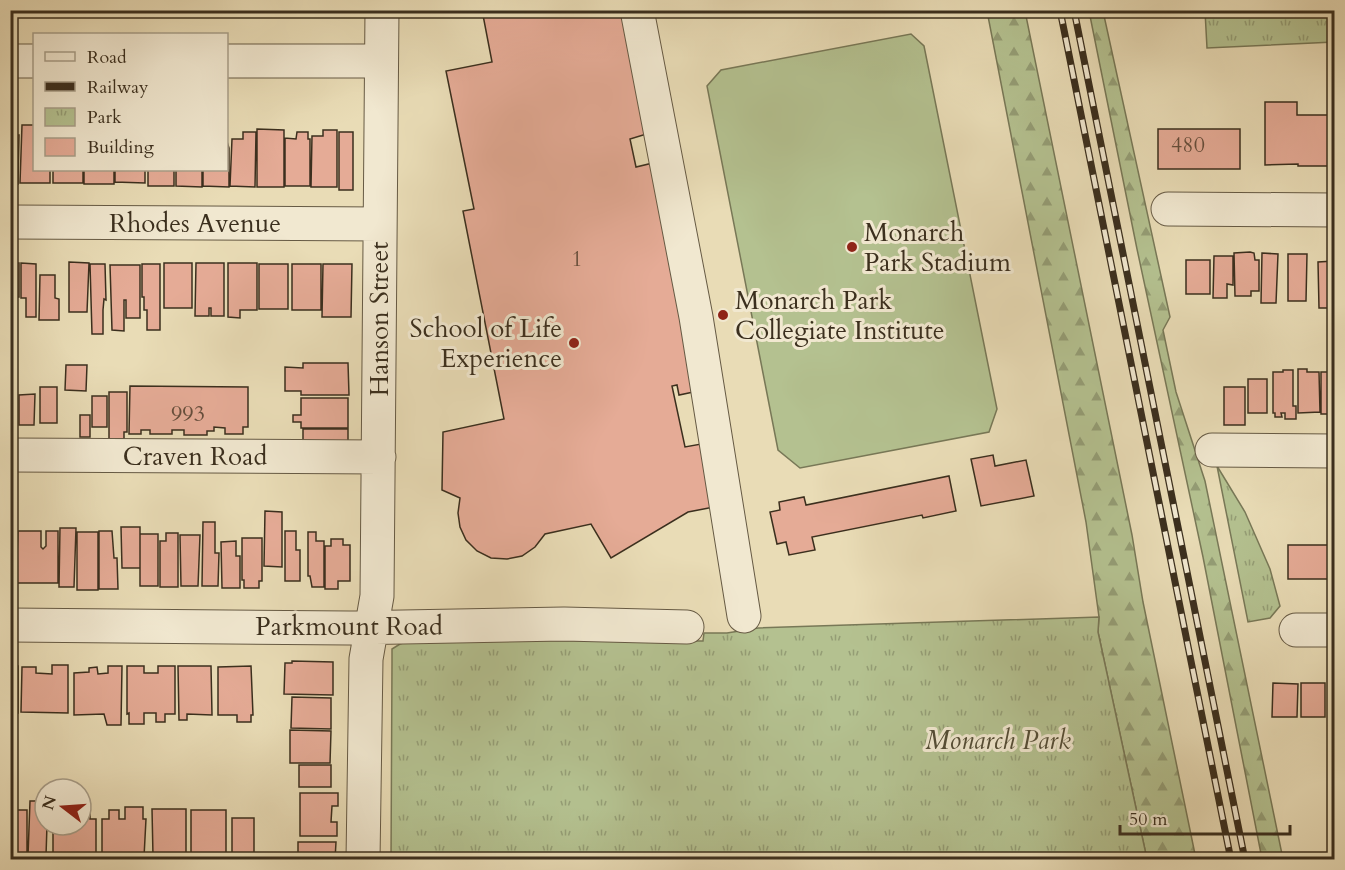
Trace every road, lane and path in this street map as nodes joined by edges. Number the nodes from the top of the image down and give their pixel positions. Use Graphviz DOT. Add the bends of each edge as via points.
graph roads {
  1 [pos="382,10"];
  2 [pos="637,10"];
  3 [pos="10,61"];
  4 [pos="33,61"];
  5 [pos="228,61"];
  6 [pos="381,61"];
  7 [pos="1168,209"];
  8 [pos="1335,210"];
  9 [pos="10,222"];
  10 [pos="380,224"];
  11 [pos="1212,450"];
  12 [pos="1335,451"];
  13 [pos="10,455"];
  14 [pos="379,457"];
  15 [pos="744,616"];
  16 [pos="10,625"];
  17 [pos="687,627"];
  18 [pos="372,628"];
  19 [pos="1296,630"];
  20 [pos="1335,630"];
  21 [pos="363,860"];
  1 -- 6 [label="street, Hanson Street"];
  2 -- 15 [label="street" via="696,317"];
  3 -- 4 [label="street"];
  5 -- 6 [label="street"];
  6 -- 10 [label="street, Hanson Street"];
  7 -- 8 [label="street"];
  9 -- 10 [label="street, Rhodes Avenue"];
  10 -- 14 [label="street, Hanson Street"];
  11 -- 12 [label="street"];
  13 -- 14 [label="street, Craven Road"];
  14 -- 18 [label="street, Hanson Street" via="377,596"];
  16 -- 18 [label="street, Parkmount Road"];
  17 -- 18 [label="street, Parkmount Road" via="564,624"];
  18 -- 21 [label="street, Hanson Street" via="366,659"];
  19 -- 20 [label="street"];
}
